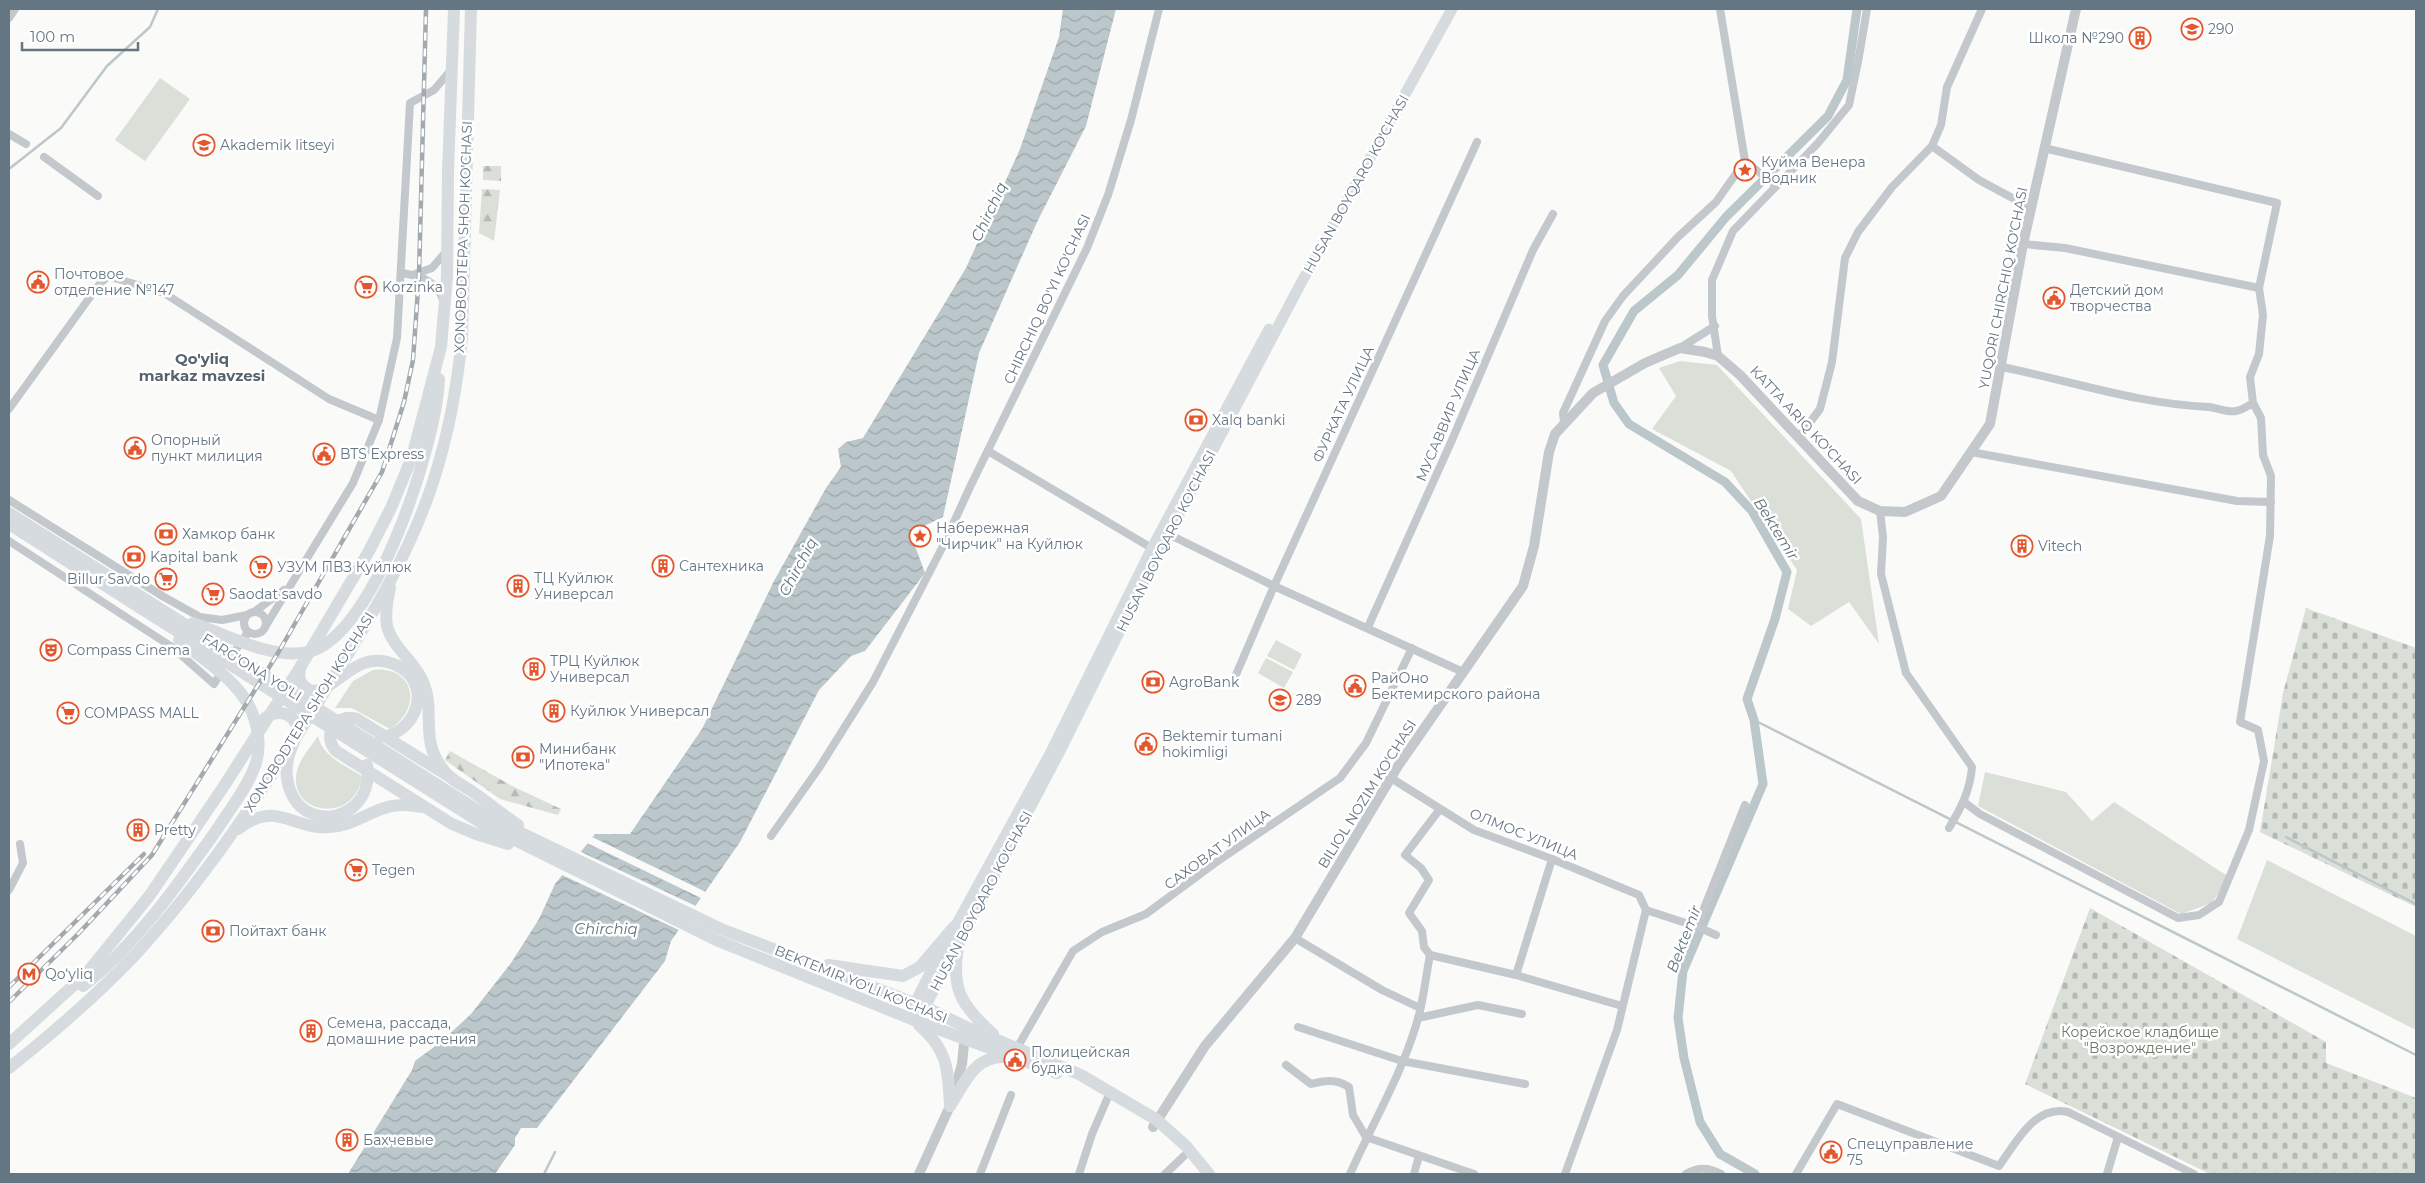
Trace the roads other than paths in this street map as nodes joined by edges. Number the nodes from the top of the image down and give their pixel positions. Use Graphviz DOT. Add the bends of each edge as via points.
graph roads {
  1 [pos="454,9"];
  2 [pos="471,9"];
  3 [pos="1159,9"];
  4 [pos="1444,9"];
  5 [pos="1452,9"];
  6 [pos="1720,9"];
  7 [pos="1867,9"];
  8 [pos="1982,9"];
  9 [pos="2076,9"];
  10 [pos="452,69"];
  11 [pos="9,134"];
  12 [pos="1477,142"];
  13 [pos="26,144"];
  14 [pos="1932,146"];
  15 [pos="2044,148"];
  16 [pos="44,157"];
  17 [pos="1745,161"];
  18 [pos="1775,185"];
  19 [pos="98,196"];
  20 [pos="2031,208"];
  21 [pos="1553,214"];
  22 [pos="2023,244"];
  23 [pos="447,250"];
  24 [pos="402,273"];
  25 [pos="414,275"];
  26 [pos="2258,288"];
  27 [pos="445,306"];
  28 [pos="1715,326"];
  29 [pos="1680,348"];
  30 [pos="1718,356"];
  31 [pos="439,358"];
  32 [pos="2002,367"];
  33 [pos="2253,403"];
  34 [pos="9,409"];
  35 [pos="379,420"];
  36 [pos="1564,422"];
  37 [pos="1799,437"];
  38 [pos="988,451"];
  39 [pos="1971,452"];
  40 [pos="9,500"];
  41 [pos="2271,502"];
  42 [pos="1880,511"];
  43 [pos="9,513"];
  44 [pos="9,524"];
  45 [pos="1165,533"];
  46 [pos="9,541"];
  47 [pos="1156,550"];
  48 [pos="394,573"];
  49 [pos="1274,586"];
  50 [pos="288,587"];
  51 [pos="145,605"];
  52 [pos="192,613"];
  53 [pos="251,613"];
  54 [pos="265,627"];
  55 [pos="1368,628"];
  56 [pos="248,632"];
  57 [pos="172,647"];
  58 [pos="1412,648"];
  59 [pos="301,666"];
  60 [pos="1463,672"];
  61 [pos="1235,677"];
  62 [pos="329,685"];
  63 [pos="266,718"];
  64 [pos="295,738"];
  65 [pos="354,738"];
  66 [pos="450,778"];
  67 [pos="1391,778"];
  68 [pos="1964,802"];
  69 [pos="1745,805"];
  70 [pos="1440,809"];
  71 [pos="433,812"];
  72 [pos="1949,828"];
  73 [pos="771,836"];
  74 [pos="226,842"];
  75 [pos="20,844"];
  76 [pos="546,851"];
  77 [pos="1552,859"];
  78 [pos="9,890"];
  79 [pos="1646,910"];
  80 [pos="1695,926"];
  81 [pos="954,927"];
  82 [pos="719,934"];
  83 [pos="1716,935"];
  84 [pos="1295,938"];
  85 [pos="959,942"];
  86 [pos="1430,955"];
  87 [pos="801,960"];
  88 [pos="1516,975"];
  89 [pos="920,1005"];
  90 [pos="1622,1006"];
  91 [pos="1420,1008"];
  92 [pos="1522,1014"];
  93 [pos="1418,1018"];
  94 [pos="914,1020"];
  95 [pos="34,1024"];
  96 [pos="1298,1027"];
  97 [pos="965,1032"];
  98 [pos="1003,1042"];
  99 [pos="9,1044"];
  100 [pos="1016,1053"];
  101 [pos="1402,1061"];
  102 [pos="1286,1065"];
  103 [pos="9,1068"];
  104 [pos="1525,1084"];
  105 [pos="1011,1095"];
  106 [pos="1108,1097"];
  107 [pos="950,1106"];
  108 [pos="1155,1124"];
  109 [pos="2118,1137"];
  110 [pos="1366,1138"];
  111 [pos="1184,1156"];
  112 [pos="1419,1156"];
  113 [pos="2180,1171"];
  114 [pos="1718,1172"];
  115 [pos="919,1174"];
  116 [pos="980,1174"];
  117 [pos="1079,1174"];
  118 [pos="1165,1174"];
  119 [pos="1200,1174"];
  120 [pos="1209,1174"];
  121 [pos="1350,1174"];
  122 [pos="1414,1174"];
  123 [pos="1474,1174"];
  124 [pos="1565,1174"];
  125 [pos="1686,1174"];
  126 [pos="1796,1174"];
  127 [pos="2106,1174"];
  128 [pos="2194,1174"];
  1 -- 10 [label="main road, XONOBODTEPA SHOH KO'CHASI"];
  2 -- 48 [label="main road, XONOBODTEPA SHOH KO'CHASI" via="464,308 459,367 440,460 419,520"];
  3 -- 38 [label="street, CHIRCHIQ BO'YI KO'CHASI" via="1131,120 1088,248"];
  4 -- 45 [label="main road, HUSAN BOYQARO KO'CHASI" via="1292,284"];
  5 -- 45 [label="main road, HUSAN BOYQARO KO'CHASI"];
  6 -- 17 [label="street"];
  7 -- 18 [label="street" via="1849,105 1818,143"];
  8 -- 14 [label="street" via="1947,87 1942,125"];
  9 -- 15 [label="street, YUQORI CHIRCHIQ KO'CHASI"];
  10 -- 23 [label="main road, XONOBODTEPA SHOH KO'CHASI"];
  10 -- 24 [label="street" via="434,90 410,103"];
  11 -- 13 [label="street"];
  12 -- 49 [label="street, ФУРКАТА УЛИЦА"];
  14 -- 20 [label="street" via="1979,180"];
  14 -- 37 [label="street" via="1892,186 1844,258 1832,362 1820,409"];
  15 -- 20 [label="street, YUQORI CHIRCHIQ KO'CHASI"];
  15 -- 26 [label="street" via="2277,204"];
  16 -- 19 [label="street"];
  17 -- 18 [label="street"];
  17 -- 36 [label="street, BILIOL NOZIM KO'CHASI" via="1716,202 1678,236 1605,320 1563,413"];
  18 -- 28 [label="street" via="1733,231 1712,280"];
  20 -- 22 [label="street, YUQORI CHIRCHIQ KO'CHASI"];
  21 -- 55 [label="street, МУСАВВИР УЛИЦА" via="1533,250"];
  22 -- 26 [label="street" via="2065,248"];
  22 -- 32 [label="street, YUQORI CHIRCHIQ KO'CHASI"];
  23 -- 25 [label="street" via="432,268"];
  23 -- 27 [label="main road, XONOBODTEPA SHOH KO'CHASI"];
  24 -- 25 [label="street"];
  24 -- 35 [label="street" via="393,363"];
  25 -- 27 [label="street" via="433,283"];
  26 -- 33 [label="street" via="2262,315 2260,354 2250,377"];
  27 -- 31 [label="main road, XONOBODTEPA SHOH KO'CHASI"];
  28 -- 29 [label="street"];
  28 -- 30 [label="street"];
  29 -- 30 [label="street, KATTA ARIQ KO'CHASI"];
  29 -- 36 [label="street" via="1645,362 1593,393"];
  30 -- 37 [label="street, KATTA ARIQ KO'CHASI"];
  31 -- 51 [label="main road" via="438,402 426,452 404,516 376,576 346,628 323,646 301,654 272,652"];
  31 -- 59 [label="main road, XONOBODTEPA SHOH KO'CHASI" via="412,457 391,508 357,573"];
  32 -- 33 [label="street" via="2127,397 2180,406 2234,412"];
  32 -- 39 [label="street, YUQORI CHIRCHIQ KO'CHASI" via="1990,424"];
  33 -- 41 [label="street" via="2260,418 2263,455 2271,476"];
  34 -- 35 [label="street" via="108,276 164,293 330,399"];
  35 -- 50 [label="street" via="353,483"];
  36 -- 60 [label="street, BILIOL NOZIM KO'CHASI" via="1555,434 1549,452 1540,521 1523,586"];
  37 -- 42 [label="street, KATTA ARIQ KO'CHASI" via="1858,501"];
  38 -- 47 [label="street"];
  38 -- 73 [label="street, CHIRCHIQ BO'YI KO'CHASI" via="944,546 866,695"];
  39 -- 41 [label="street" via="2237,500"];
  39 -- 42 [label="street, YUQORI CHIRCHIQ KO'CHASI" via="1941,496 1905,512"];
  40 -- 52 [label="street"];
  41 -- 68 [label="street" via="2270,536 2240,722 2258,730 2264,761 2249,830 2219,902 2199,915 2178,918 1980,814"];
  42 -- 68 [label="street" via="1883,537 1881,574 1906,673 1972,767"];
  43 -- 51 [label="main road, FARG'ONA YO'LI"];
  44 -- 51 [label="main road, FARG'ONA YO'LI"];
  45 -- 47 [label="main road, HUSAN BOYQARO KO'CHASI"];
  45 -- 49 [label="street"];
  46 -- 57 [label="street"];
  47 -- 81 [label="main road, HUSAN BOYQARO KO'CHASI" via="1051,752"];
  47 -- 85 [label="main road, HUSAN BOYQARO KO'CHASI" via="1060,751"];
  48 -- 62 [label="main road, XONOBODTEPA SHOH KO'CHASI"];
  48 -- 66 [label="main road" via="386,606 388,629 424,683 430,742 437,761"];
  49 -- 55 [label="street"];
  49 -- 61 [label="street, ФУРКАТА УЛИЦА"];
  50 -- 53 [label="street"];
  50 -- 54 [label="street"];
  51 -- 65 [label="main road, FARG'ONA YO'LI"];
  51 -- 95 [label="main road" via="242,694 254,717 258,744 254,768 178,883 130,940 96,976"];
  52 -- 53 [label="street" via="209,620 222,620"];
  52 -- 57 [label="street" via="197,628 195,638 186,645"];
  53 -- 54 [label="street" via="264,616"];
  53 -- 56 [label="street" via="244,622"];
  54 -- 56 [label="street" via="258,634"];
  55 -- 58 [label="street"];
  56 -- 57 [label="street" via="214,684"];
  58 -- 60 [label="street"];
  58 -- 100 [label="street, САХОВАТ УЛИЦА" via="1366,744 1340,778 1146,914 1102,932 1073,951"];
  59 -- 62 [label="main road" via="299,678 306,688 318,691"];
  59 -- 63 [label="main road, XONOBODTEPA SHOH KO'CHASI"];
  60 -- 67 [label="street, BILIOL NOZIM KO'CHASI"];
  62 -- 64 [label="main road, XONOBODTEPA SHOH KO'CHASI"];
  62 -- 65 [label="main road" via="348,671 369,663 390,663 404,671 414,683 418,702 411,720 399,732 378,738"];
  63 -- 64 [label="main road" via="277,712 289,716 296,726"];
  63 -- 95 [label="main road, XONOBODTEPA SHOH KO'CHASI" via="224,786 133,918 87,972"];
  64 -- 65 [label="main road" via="287,762 288,783 296,802 314,814 329,816 350,809 363,795 368,775 365,758"];
  64 -- 74 [label="main road, XONOBODTEPA SHOH KO'CHASI"];
  65 -- 76 [label="main road, FARG'ONA YO'LI" via="452,800"];
  66 -- 71 [label="main road" via="357,719 342,719 332,728 330,740 336,751"];
  66 -- 76 [label="main road"];
  67 -- 70 [label="street, ОЛМОС УЛИЦА"];
  67 -- 84 [label="street, BILIOL NOZIM KO'CHASI"];
  68 -- 72 [label="street"];
  69 -- 80 [label="street"];
  70 -- 77 [label="street, ОЛМОС УЛИЦА" via="1474,830"];
  70 -- 86 [label="street" via="1405,855 1421,868 1429,880 1409,913 1422,931 1424,947"];
  71 -- 74 [label="main road" via="412,805 392,805 349,823 328,827 267,816 241,826"];
  71 -- 76 [label="main road" via="476,834"];
  74 -- 103 [label="main road, XONOBODTEPA SHOH KO'CHASI" via="175,910 134,956 82,1008"];
  75 -- 78 [label="street" via="23,863"];
  76 -- 82 [label="main road, BEKTEMIR YO'LI KO'CHASI"];
  77 -- 79 [label="street, ОЛМОС УЛИЦА" via="1639,895"];
  77 -- 88 [label="street"];
  79 -- 80 [label="street"];
  79 -- 90 [label="street"];
  80 -- 83 [label="street"];
  81 -- 87 [label="main road" via="920,967 903,976"];
  81 -- 89 [label="main road, HUSAN BOYQARO KO'CHASI"];
  82 -- 87 [label="main road, BEKTEMIR YO'LI KO'CHASI"];
  82 -- 94 [label="main road, BEKTEMIR YO'LI KO'CHASI"];
  84 -- 91 [label="street" via="1382,990"];
  84 -- 108 [label="street, BILIOL NOZIM KO'CHASI" via="1205,1046"];
  85 -- 89 [label="main road, HUSAN BOYQARO KO'CHASI"];
  85 -- 98 [label="main road" via="955,975 960,997 978,1021"];
  86 -- 88 [label="street"];
  86 -- 91 [label="street"];
  87 -- 89 [label="main road, BEKTEMIR YO'LI KO'CHASI"];
  88 -- 90 [label="street"];
  89 -- 94 [label="main road, HUSAN BOYQARO KO'CHASI"];
  89 -- 97 [label="main road, BEKTEMIR YO'LI KO'CHASI"];
  90 -- 124 [label="street" via="1617,1030"];
  91 -- 93 [label="street"];
  92 -- 93 [label="street" via="1478,1005"];
  93 -- 101 [label="street"];
  94 -- 97 [label="main road, BEKTEMIR YO'LI KO'CHASI"];
  94 -- 107 [label="main road" via="932,1036 943,1054"];
  95 -- 99 [label="main road, XONOBODTEPA SHOH KO'CHASI"];
  96 -- 101 [label="street"];
  97 -- 98 [label="main road, BEKTEMIR YO'LI KO'CHASI"];
  97 -- 100 [label="main road, BEKTEMIR YO'LI KO'CHASI"];
  97 -- 107 [label="street" via="962,1064"];
  98 -- 100 [label="main road, BEKTEMIR YO'LI KO'CHASI"];
  100 -- 106 [label="main road, BEKTEMIR YO'LI KO'CHASI"];
  100 -- 107 [label="main road" via="982,1061"];
  100 -- 108 [label="main road, BEKTEMIR YO'LI KO'CHASI" via="1082,1075"];
  101 -- 104 [label="street"];
  101 -- 110 [label="street" via="1378,1119"];
  102 -- 110 [label="street" via="1311,1084 1329,1080 1349,1087 1353,1115"];
  105 -- 116 [label="street"];
  106 -- 108 [label="main road, BEKTEMIR YO'LI KO'CHASI"];
  106 -- 117 [label="street"];
  107 -- 115 [label="street"];
  108 -- 111 [label="main road, BEKTEMIR YO'LI KO'CHASI"];
  108 -- 120 [label="main road, BEKTEMIR YO'LI KO'CHASI" via="1186,1146"];
  109 -- 113 [label="street"];
  109 -- 126 [label="street" via="2057,1109 2036,1118 1998,1166 1837,1104"];
  109 -- 127 [label="street"];
  110 -- 112 [label="street"];
  110 -- 121 [label="street"];
  111 -- 118 [label="street"];
  111 -- 119 [label="main road, BEKTEMIR YO'LI KO'CHASI"];
  112 -- 122 [label="street"];
  112 -- 123 [label="street"];
  113 -- 128 [label="street"];
  114 -- 125 [label="street" via="1704,1168"];
}
